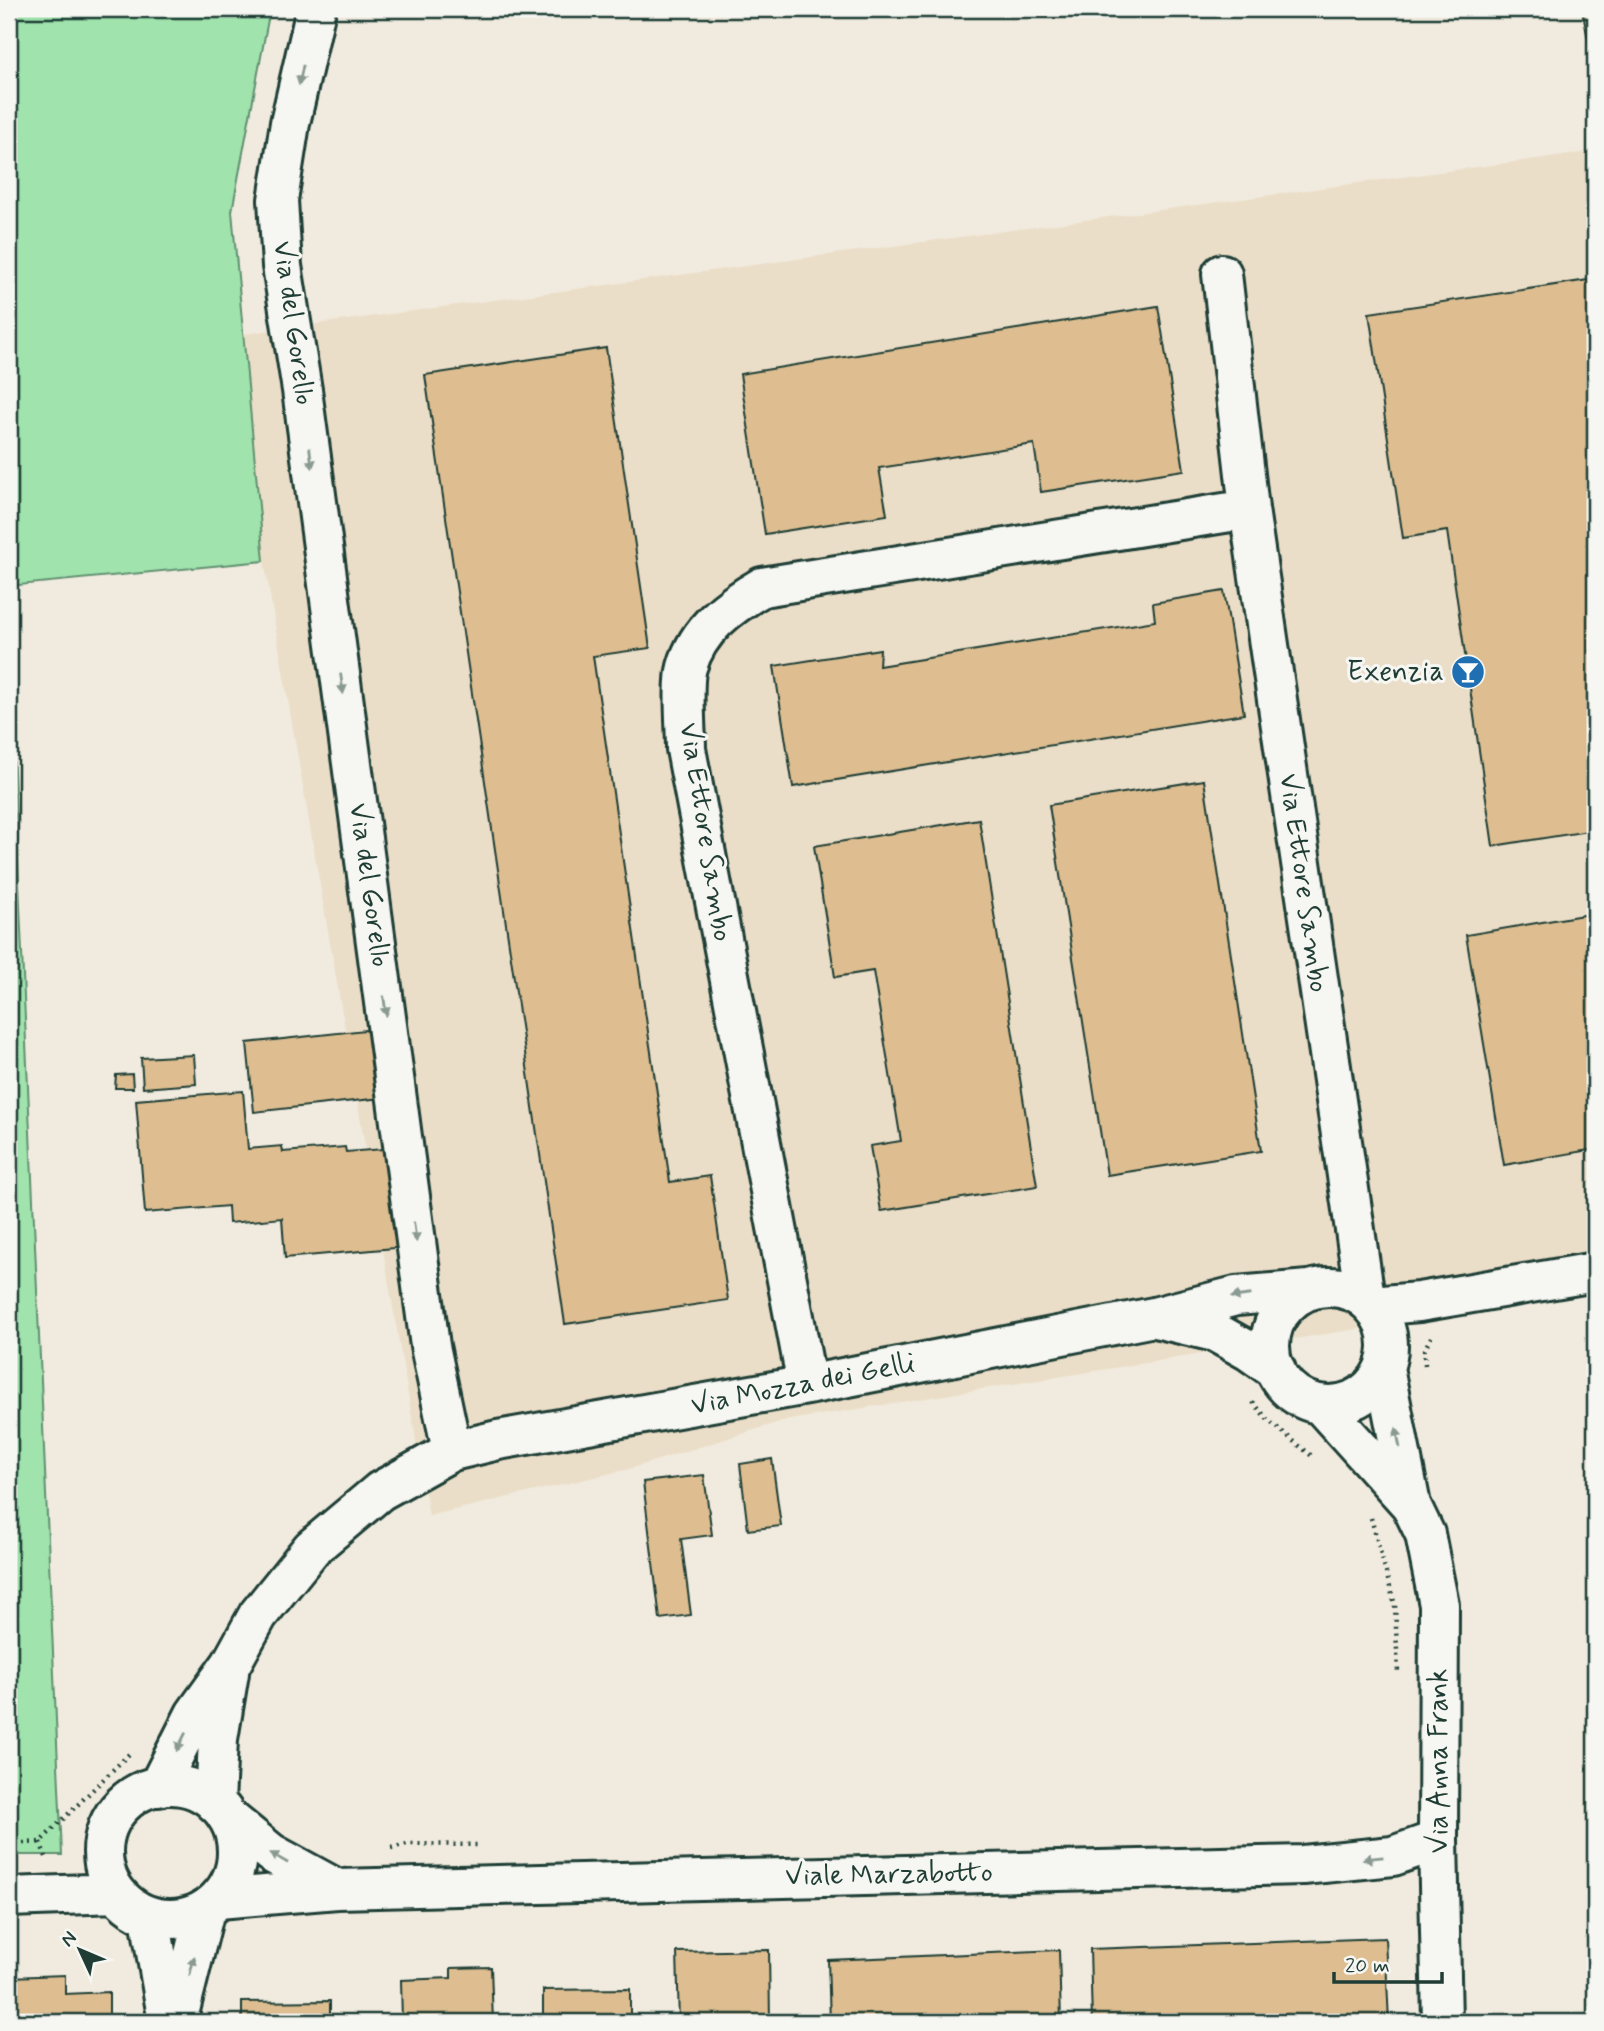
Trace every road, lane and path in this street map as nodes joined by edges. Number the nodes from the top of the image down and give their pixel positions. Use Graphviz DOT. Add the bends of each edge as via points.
graph roads {
  1 [pos="316,9"];
  2 [pos="1222,274"];
  3 [pos="1249,509"];
  4 [pos="1595,1272"];
  5 [pos="1359,1315"];
  6 [pos="1154,1317"];
  7 [pos="1276,1370"];
  8 [pos="807,1385"];
  9 [pos="1252,1400"];
  10 [pos="1320,1404"];
  11 [pos="452,1451"];
  12 [pos="1314,1458"];
  13 [pos="1411,1505"];
  14 [pos="1370,1514"];
  15 [pos="231,1664"];
  16 [pos="1398,1684"];
  17 [pos="178,1747"];
  18 [pos="158,1787"];
  19 [pos="221,1810"];
  20 [pos="1438,1840"];
  21 [pos="9,1844"];
  22 [pos="490,1845"];
  23 [pos="386,1849"];
  24 [pos="103,1853"];
  25 [pos="337,1889"];
  26 [pos="116,1893"];
  27 [pos="12,1897"];
  28 [pos="211,1904"];
  29 [pos="150,1917"];
  30 [pos="168,2022"];
  31 [pos="177,2022"];
  32 [pos="1442,2022"];
  1 -- 11 [label="street, Via del Gorello, one-way" via="278,200 282,266 430,1346"];
  2 -- 3 [label="street, Via Ettore Sambo"];
  3 -- 5 [label="street, Via Ettore Sambo" via="1358,1257"];
  3 -- 8 [label="street, Via Ettore Sambo" via="762,587 731,605 699,639 686,669 686,749"];
  4 -- 5 [label="street"];
  5 -- 6 [label="street, Via Mozza dei Gelli, one-way" via="1236,1296"];
  5 -- 7 [label="street" via="1292,1300 1279,1314 1272,1332"];
  5 -- 10 [label="street" via="1374,1384 1359,1397 1340,1404"];
  13 -- 5 [label="street, Via Anna Frank, one-way"];
  6 -- 7 [label="street, Via Mozza dei Gelli" via="1216,1332"];
  6 -- 8 [label="street, Via Mozza dei Gelli"];
  7 -- 10 [label="street, Via Mozza dei Gelli" via="1286,1386"];
  8 -- 11 [label="street, Via Mozza dei Gelli"];
  9 -- 12 [label="path" via="1268,1420"];
  10 -- 13 [label="street, Via Anna Frank"];
  11 -- 15 [label="street" via="380,1491 312,1548 258,1615"];
  13 -- 20 [label="street, Via Anna Frank" via="1424,1534 1439,1605"];
  14 -- 16 [label="path" via="1395,1605"];
  15 -- 17 [label="street, one-way"];
  15 -- 19 [label="street" via="218,1740"];
  17 -- 18 [label="street"];
  17 -- 21 [label="path" via="145,1739 40,1842"];
  18 -- 19 [label="street" via="183,1787 200,1793"];
  18 -- 24 [label="street" via="127,1801 114,1815"];
  25 -- 19 [label="street, one-way" via="271,1853"];
  19 -- 28 [label="street" via="235,1842 235,1868 229,1885"];
  20 -- 25 [label="street, Viale Marzabotto, one-way" via="1393,1856 1303,1865"];
  20 -- 32 [label="street, Via Anna Frank"];
  22 -- 23 [label="path" via="407,1844"];
  24 -- 26 [label="street" via="106,1874"];
  24 -- 27 [label="street"];
  25 -- 28 [label="street, Viale Marzabotto"];
  26 -- 27 [label="street"];
  26 -- 29 [label="street" via="131,1908"];
  28 -- 29 [label="street" via="188,1917"];
  31 -- 28 [label="street, one-way"];
  29 -- 30 [label="street"];
}
